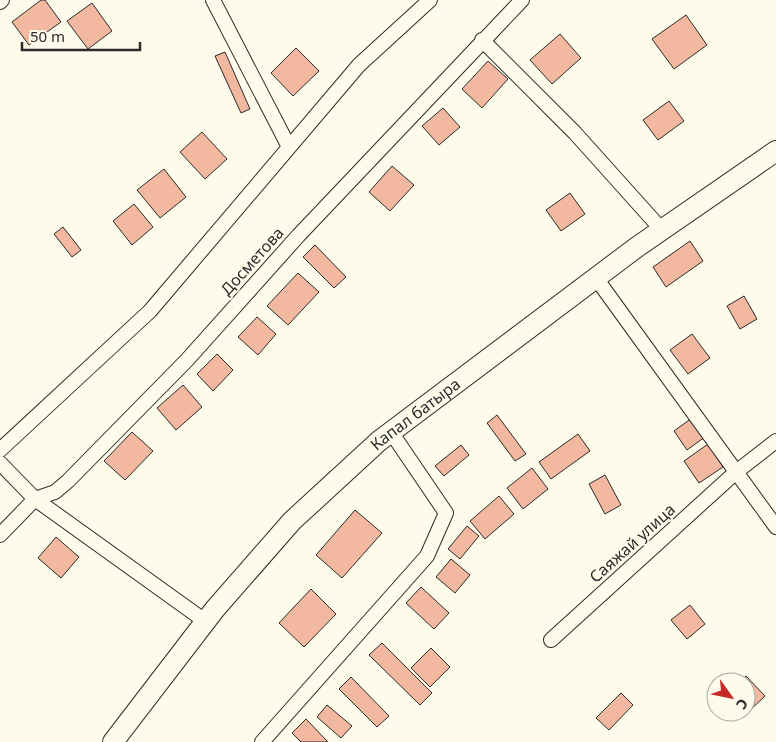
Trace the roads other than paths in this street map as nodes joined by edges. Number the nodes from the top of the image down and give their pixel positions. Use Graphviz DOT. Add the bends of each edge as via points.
graph roads {
  1 [pos="213,0"];
  2 [pos="430,0"];
  3 [pos="522,0"];
  4 [pos="482,40"];
  5 [pos="289,147"];
  6 [pos="776,151"];
  7 [pos="662,230"];
  8 [pos="596,278"];
  9 [pos="391,432"];
  10 [pos="776,441"];
  11 [pos="0,450"];
  12 [pos="0,463"];
  13 [pos="736,472"];
  14 [pos="35,499"];
  15 [pos="776,527"];
  16 [pos="0,535"];
  17 [pos="205,621"];
  18 [pos="551,640"];
  19 [pos="113,742"];
  20 [pos="262,742"];
  1 -- 5 [label="street"];
  2 -- 5 [label="street" via="359,65"];
  3 -- 4 [label="street, Досметова"];
  4 -- 7 [label="street" via="575,133"];
  4 -- 14 [label="street, Досметова" via="173,374 68,481 54,492"];
  5 -- 11 [label="street" via="150,311"];
  6 -- 7 [label="main road, Капал батыра"];
  7 -- 8 [label="main road, Капал батыра"];
  8 -- 9 [label="main road, Капал батыра"];
  8 -- 13 [label="street"];
  9 -- 17 [label="main road, Капал батыра" via="292,520"];
  9 -- 20 [label="street" via="446,513 427,556"];
  10 -- 13 [label="street, Саяжай улица"];
  12 -- 14 [label="street"];
  13 -- 15 [label="street"];
  13 -- 18 [label="street, Саяжай улица"];
  14 -- 16 [label="street, Досметова"];
  14 -- 17 [label="street"];
  17 -- 19 [label="main road, Капал батыра"];
}
